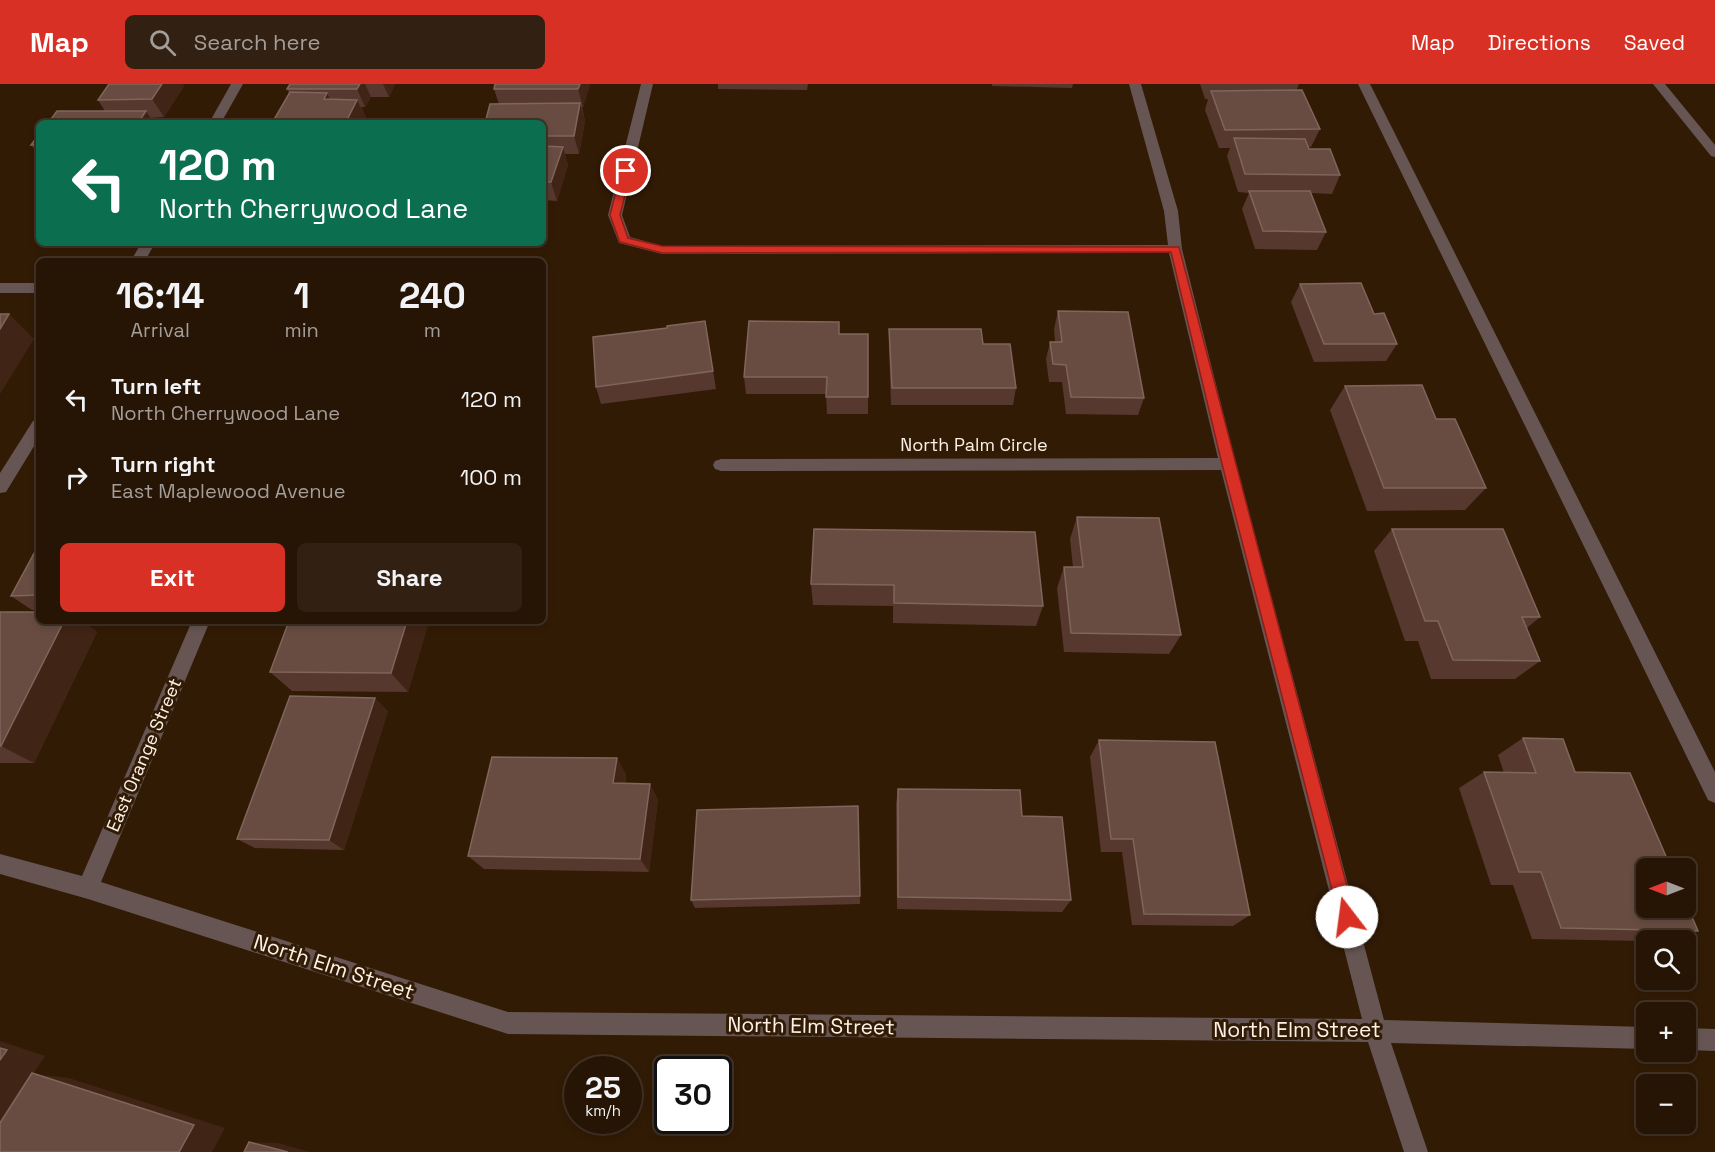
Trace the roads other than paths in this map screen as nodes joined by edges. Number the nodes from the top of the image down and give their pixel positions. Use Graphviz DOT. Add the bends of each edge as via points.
graph roads {
  1 [pos="237,84"];
  2 [pos="647,84"];
  3 [pos="1136,84"];
  4 [pos="1364,84"];
  5 [pos="1659,84"];
  6 [pos="217,120"];
  7 [pos="1715,153"];
  8 [pos="1175,249"];
  9 [pos="0,288"];
  10 [pos="36,288"];
  11 [pos="36,430"];
  12 [pos="1228,464"];
  13 [pos="721,465"];
  14 [pos="0,487"];
  15 [pos="200,624"];
  16 [pos="1715,792"];
  17 [pos="0,864"];
  18 [pos="88,888"];
  19 [pos="1376,1031"];
  20 [pos="1636,1038"];
  21 [pos="1696,1039"];
  22 [pos="1715,1040"];
  23 [pos="1416,1152"];
  1 -- 6 [label="street"];
  2 -- 8 [label="street" via="615,215 624,240 662,250"];
  3 -- 8 [label="street" via="1171,211"];
  4 -- 16 [label="street"];
  5 -- 7 [label="street"];
  8 -- 12 [label="street"];
  9 -- 10 [label="street"];
  11 -- 14 [label="street"];
  12 -- 13 [label="street, North Palm Circle"];
  12 -- 19 [label="street"];
  15 -- 18 [label="street, East Orange Street"];
  17 -- 18 [label="street, North Elm Street"];
  18 -- 19 [label="street, North Elm Street" via="508,1023"];
  19 -- 20 [label="street, North Elm Street"];
  19 -- 23 [label="street"];
  21 -- 22 [label="street"];
}
